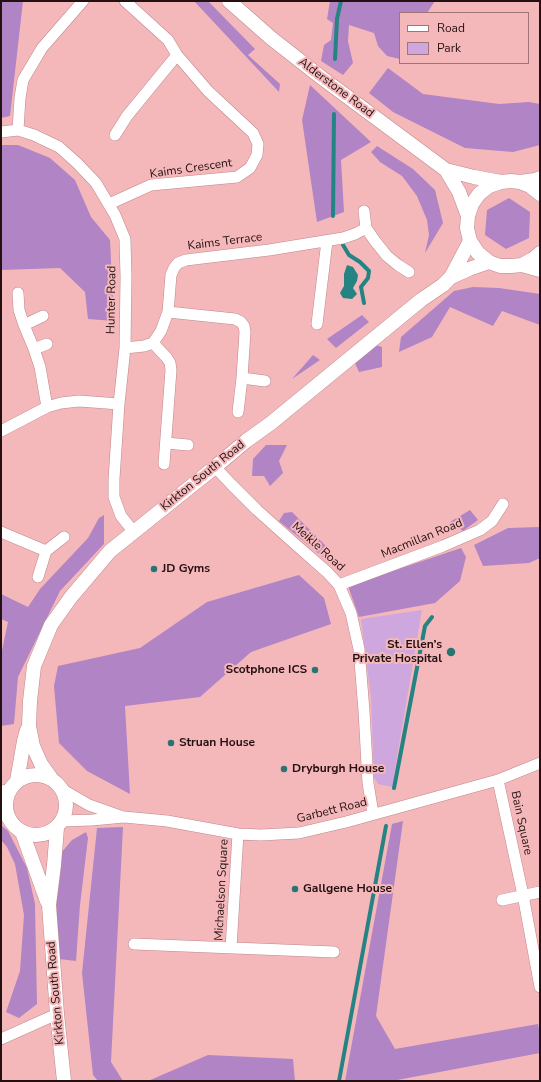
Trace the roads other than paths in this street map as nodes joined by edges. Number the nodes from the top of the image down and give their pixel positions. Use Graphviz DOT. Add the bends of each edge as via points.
graph roads {
  1 [pos="84,1"];
  2 [pos="125,1"];
  3 [pos="229,1"];
  4 [pos="177,55"];
  5 [pos="18,130"];
  6 [pos="1,132"];
  7 [pos="115,135"];
  8 [pos="446,170"];
  9 [pos="540,178"];
  10 [pos="501,182"];
  11 [pos="520,182"];
  12 [pos="540,194"];
  13 [pos="109,204"];
  14 [pos="364,211"];
  15 [pos="468,216"];
  16 [pos="366,228"];
  17 [pos="470,240"];
  18 [pos="327,241"];
  19 [pos="540,253"];
  20 [pos="489,262"];
  21 [pos="522,265"];
  22 [pos="540,270"];
  23 [pos="409,272"];
  24 [pos="451,277"];
  25 [pos="18,294"];
  26 [pos="168,312"];
  27 [pos="43,316"];
  28 [pos="317,324"];
  29 [pos="24,325"];
  30 [pos="47,344"];
  31 [pos="153,344"];
  32 [pos="124,348"];
  33 [pos="34,349"];
  34 [pos="242,378"];
  35 [pos="266,381"];
  36 [pos="119,404"];
  37 [pos="47,407"];
  38 [pos="238,412"];
  39 [pos="1,431"];
  40 [pos="166,443"];
  41 [pos="188,445"];
  42 [pos="164,464"];
  43 [pos="215,467"];
  44 [pos="503,504"];
  45 [pos="134,531"];
  46 [pos="1,532"];
  47 [pos="64,537"];
  48 [pos="46,551"];
  49 [pos="38,577"];
  50 [pos="339,585"];
  51 [pos="28,726"];
  52 [pos="540,763"];
  53 [pos="51,778"];
  54 [pos="498,780"];
  55 [pos="9,787"];
  56 [pos="63,790"];
  57 [pos="374,814"];
  58 [pos="5,816"];
  59 [pos="124,817"];
  60 [pos="60,824"];
  61 [pos="22,832"];
  62 [pos="238,834"];
  63 [pos="540,892"];
  64 [pos="523,895"];
  65 [pos="502,900"];
  66 [pos="49,905"];
  67 [pos="134,944"];
  68 [pos="231,948"];
  69 [pos="334,952"];
  70 [pos="540,987"];
  71 [pos="57,1014"];
  72 [pos="1,1039"];
  73 [pos="64,1081"];
  1 -- 5 [label="street" via="42,48 23,80"];
  2 -- 4 [label="street, Kaims Crescent" via="168,40"];
  3 -- 8 [label="street, Alderstone Road" via="322,78"];
  4 -- 7 [label="street" via="127,116"];
  4 -- 13 [label="street, Kaims Crescent" via="208,91 253,133 258,144 257,155 250,168 237,177 151,185"];
  5 -- 6 [label="street, Hunter Road"];
  5 -- 13 [label="street, Hunter Road" via="59,147 96,183"];
  8 -- 10 [label="street, Alderstone Road"];
  8 -- 15 [label="street, Alderstone Road" via="459,192"];
  9 -- 11 [label="street, Alderstone Road"];
  10 -- 11 [label="street, Alderstone Road"];
  10 -- 15 [label="street" via="489,186 479,194"];
  11 -- 12 [label="street"];
  13 -- 32 [label="street, Hunter Road" via="125,239"];
  14 -- 16 [label="street"];
  15 -- 17 [label="street"];
  16 -- 18 [label="street, Kaims Terrace" via="343,238"];
  16 -- 23 [label="street" via="387,256"];
  17 -- 20 [label="street" via="478,253"];
  17 -- 24 [label="street, Kirkton South Road"];
  18 -- 26 [label="street, Kaims Terrace" via="178,263 171,275"];
  18 -- 28 [label="street"];
  19 -- 21 [label="street"];
  20 -- 21 [label="street" via="500,266"];
  20 -- 24 [label="street, Kirkton South Road"];
  21 -- 22 [label="street"];
  24 -- 43 [label="street, Kirkton South Road"];
  25 -- 29 [label="street" via="19,310"];
  26 -- 31 [label="street, Kaims Terrace"];
  26 -- 34 [label="street" via="228,318 241,322 245,332"];
  27 -- 29 [label="street"];
  29 -- 33 [label="street"];
  30 -- 33 [label="street"];
  31 -- 32 [label="street"];
  31 -- 40 [label="street" via="167,358 171,370"];
  32 -- 36 [label="street, Hunter Road"];
  33 -- 37 [label="street"];
  34 -- 35 [label="street"];
  34 -- 38 [label="street"];
  36 -- 37 [label="street" via="79,401"];
  36 -- 45 [label="street, Hunter Road" via="114,497 121,516"];
  37 -- 39 [label="street"];
  40 -- 41 [label="street"];
  40 -- 42 [label="street"];
  43 -- 45 [label="street, Kirkton South Road"];
  43 -- 50 [label="street, Meikle Road" via="257,510"];
  44 -- 50 [label="street, Macmillan Road" via="492,521 480,530"];
  45 -- 51 [label="street, Kirkton South Road" via="110,551 51,625 34,666"];
  46 -- 48 [label="street"];
  47 -- 48 [label="street"];
  48 -- 49 [label="street"];
  50 -- 57 [label="street, Meikle Road" via="351,613 359,649 368,783"];
  51 -- 53 [label="street, Kirkton South Road" via="33,746"];
  51 -- 55 [label="street, Kirkton South Road"];
  52 -- 54 [label="street, Garbett Road"];
  53 -- 55 [label="street" via="33,775 24,777"];
  53 -- 56 [label="street"];
  54 -- 57 [label="street, Garbett Road"];
  54 -- 64 [label="street, Bain Square"];
  55 -- 58 [label="street"];
  56 -- 59 [label="street, Garbett Road" via="89,805"];
  56 -- 60 [label="street" via="67,807"];
  57 -- 62 [label="street, Garbett Road" via="299,834"];
  58 -- 61 [label="street"];
  59 -- 60 [label="street, Garbett Road"];
  59 -- 62 [label="street, Garbett Road" via="166,821"];
  60 -- 61 [label="street" via="52,831 41,835"];
  60 -- 66 [label="street, Kirkton South Road"];
  61 -- 66 [label="street, Kirkton South Road"];
  62 -- 68 [label="street, Michaelson Square"];
  63 -- 64 [label="street"];
  64 -- 65 [label="street"];
  64 -- 70 [label="street, Bain Square"];
  66 -- 71 [label="street, Kirkton South Road"];
  67 -- 68 [label="street, Michaelson Square"];
  68 -- 69 [label="street, Michaelson Square"];
  71 -- 72 [label="street"];
  71 -- 73 [label="street, Kirkton South Road"];
}
